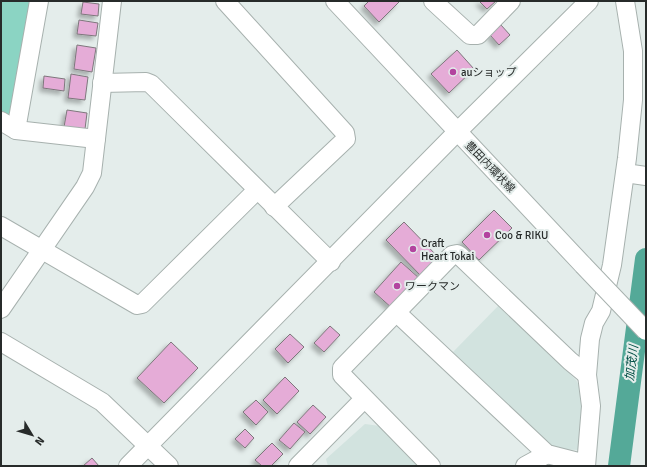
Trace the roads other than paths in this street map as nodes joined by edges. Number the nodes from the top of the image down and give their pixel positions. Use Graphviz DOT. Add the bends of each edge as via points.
graph roads {
  1 [pos="39,1"];
  2 [pos="112,1"];
  3 [pos="225,1"];
  4 [pos="335,1"];
  5 [pos="434,1"];
  6 [pos="511,1"];
  7 [pos="625,1"];
  8 [pos="584,6"];
  9 [pos="102,83"];
  10 [pos="1,121"];
  11 [pos="16,130"];
  12 [pos="457,132"];
  13 [pos="96,138"];
  14 [pos="625,173"];
  15 [pos="646,176"];
  16 [pos="257,190"];
  17 [pos="274,207"];
  18 [pos="1,226"];
  19 [pos="41,250"];
  20 [pos="330,262"];
  21 [pos="1,309"];
  22 [pos="397,312"];
  23 [pos="646,331"];
  24 [pos="1,342"];
  25 [pos="587,375"];
  26 [pos="364,399"];
  27 [pos="148,446"];
  28 [pos="547,454"];
  29 [pos="303,464"];
  30 [pos="586,465"];
  31 [pos="128,466"];
  32 [pos="169,466"];
  33 [pos="431,466"];
  34 [pos="525,466"];
  1 -- 11 [label="street"];
  2 -- 9 [label="street"];
  3 -- 17 [label="street" via="344,133 346,139"];
  4 -- 12 [label="street, 豊田内環状線"];
  5 -- 6 [label="street" via="470,35 478,35"];
  7 -- 14 [label="street" via="633,51 633,100"];
  8 -- 12 [label="street"];
  9 -- 13 [label="street"];
  9 -- 16 [label="street" via="151,84"];
  10 -- 11 [label="street"];
  11 -- 13 [label="street"];
  12 -- 20 [label="street"];
  12 -- 23 [label="street, 豊田内環状線, bridge"];
  13 -- 19 [label="street" via="92,173 88,182"];
  14 -- 15 [label="street"];
  14 -- 25 [label="street" via="612,266 601,310 594,323"];
  16 -- 17 [label="street"];
  16 -- 19 [label="street" via="142,304 134,304"];
  17 -- 20 [label="street"];
  18 -- 19 [label="street"];
  19 -- 21 [label="street"];
  20 -- 27 [label="street"];
  22 -- 25 [label="street" via="452,255 457,254"];
  22 -- 26 [label="street" via="342,368 342,375"];
  22 -- 28 [label="street"];
  24 -- 27 [label="street" via="102,402"];
  25 -- 30 [label="street" via="591,406"];
  26 -- 29 [label="street"];
  26 -- 33 [label="street"];
  27 -- 31 [label="street"];
  27 -- 32 [label="street"];
  28 -- 30 [label="street"];
  28 -- 34 [label="street"];
}
